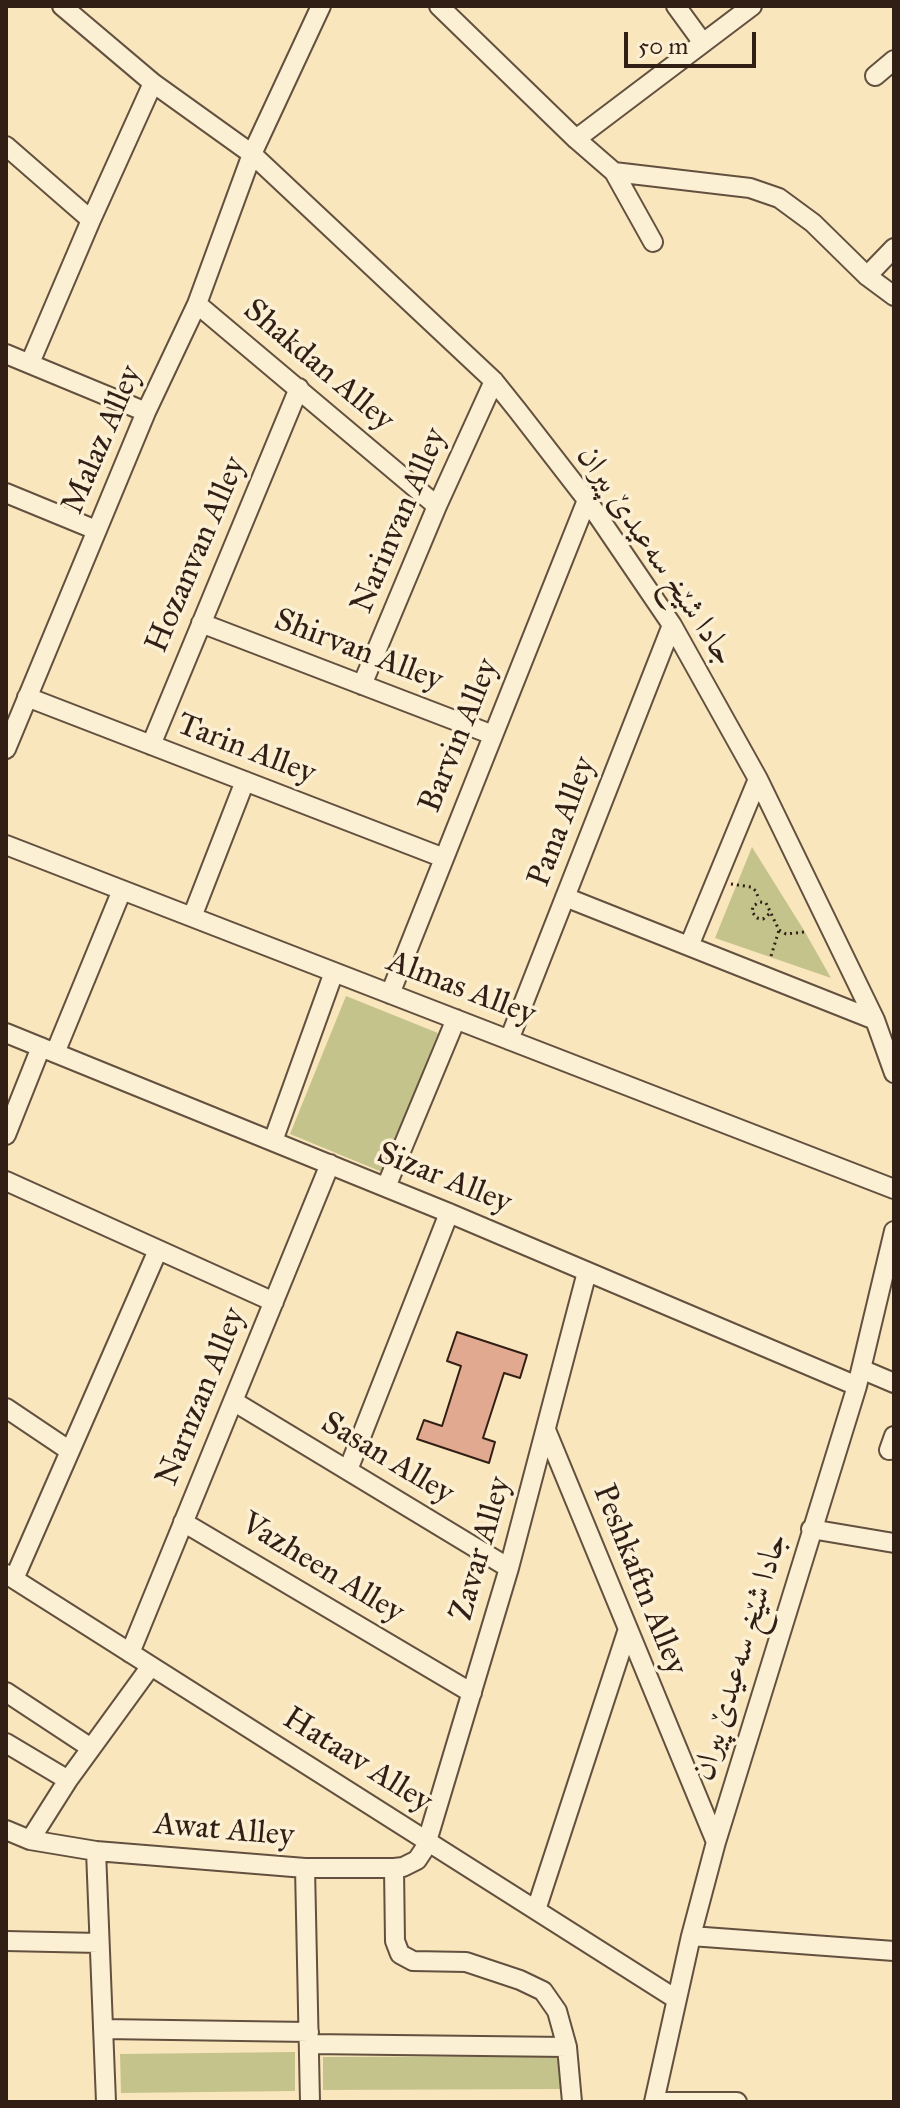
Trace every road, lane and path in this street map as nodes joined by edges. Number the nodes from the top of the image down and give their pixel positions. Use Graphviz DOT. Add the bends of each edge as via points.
graph roads {
  1 [pos="62,6"];
  2 [pos="321,6"];
  3 [pos="676,6"];
  4 [pos="752,6"];
  5 [pos="443,7"];
  6 [pos="703,43"];
  7 [pos="894,60"];
  8 [pos="875,76"];
  9 [pos="153,83"];
  10 [pos="576,139"];
  11 [pos="6,146"];
  12 [pos="252,154"];
  13 [pos="614,172"];
  14 [pos="91,220"];
  15 [pos="653,242"];
  16 [pos="894,248"];
  17 [pos="867,276"];
  18 [pos="894,296"];
  19 [pos="197,304"];
  20 [pos="6,354"];
  21 [pos="30,363"];
  22 [pos="494,381"];
  23 [pos="299,388"];
  24 [pos="146,412"];
  25 [pos="6,493"];
  26 [pos="587,500"];
  27 [pos="437,506"];
  28 [pos="96,530"];
  29 [pos="201,623"];
  30 [pos="672,625"];
  31 [pos="362,685"];
  32 [pos="27,697"];
  33 [pos="493,735"];
  34 [pos="151,745"];
  35 [pos="6,749"];
  36 [pos="758,779"];
  37 [pos="245,781"];
  38 [pos="6,845"];
  39 [pos="444,858"];
  40 [pos="716,880"];
  41 [pos="122,890"];
  42 [pos="565,897"];
  43 [pos="760,902"];
  44 [pos="769,914"];
  45 [pos="192,917"];
  46 [pos="779,930"];
  47 [pos="805,932"];
  48 [pos="689,946"];
  49 [pos="771,956"];
  50 [pos="334,972"];
  51 [pos="390,994"];
  52 [pos="456,1019"];
  53 [pos="875,1020"];
  54 [pos="6,1033"];
  55 [pos="509,1040"];
  56 [pos="48,1050"];
  57 [pos="894,1073"];
  58 [pos="6,1135"];
  59 [pos="273,1141"];
  60 [pos="330,1164"];
  61 [pos="6,1181"];
  62 [pos="386,1187"];
  63 [pos="894,1189"];
  64 [pos="449,1213"];
  65 [pos="894,1231"];
  66 [pos="158,1250"];
  67 [pos="587,1272"];
  68 [pos="274,1302"];
  69 [pos="859,1378"];
  70 [pos="894,1383"];
  71 [pos="233,1401"];
  72 [pos="6,1408"];
  73 [pos="546,1430"];
  74 [pos="70,1451"];
  75 [pos="348,1470"];
  76 [pos="183,1522"];
  77 [pos="811,1529"];
  78 [pos="894,1543"];
  79 [pos="509,1568"];
  80 [pos="10,1577"];
  81 [pos="627,1632"];
  82 [pos="130,1653"];
  83 [pos="151,1666"];
  84 [pos="6,1692"];
  85 [pos="472,1693"];
  86 [pos="6,1743"];
  87 [pos="91,1748"];
  88 [pos="68,1780"];
  89 [pos="6,1830"];
  90 [pos="30,1840"];
  91 [pos="427,1841"];
  92 [pos="716,1842"];
  93 [pos="96,1851"];
  94 [pos="305,1868"];
  95 [pos="394,1868"];
  96 [pos="536,1910"];
  97 [pos="691,1936"];
  98 [pos="6,1941"];
  99 [pos="99,1943"];
  100 [pos="894,1951"];
  101 [pos="676,1999"];
  102 [pos="103,2029"];
  103 [pos="309,2038"];
  104 [pos="567,2047"];
  105 [pos="106,2102"];
  106 [pos="310,2102"];
  107 [pos="572,2102"];
  108 [pos="654,2102"];
  109 [pos="737,2102"];
  1 -- 9 [label="street, جادا شێخ سەعیدێ پیران"];
  2 -- 12 [label="street, Malaz Alley"];
  3 -- 6 [label="street"];
  4 -- 6 [label="street"];
  5 -- 10 [label="street"];
  6 -- 10 [label="street"];
  7 -- 8 [label="street"];
  9 -- 12 [label="street, جادا شێخ سەعیدێ پیران"];
  9 -- 14 [label="street"];
  10 -- 13 [label="street"];
  11 -- 14 [label="street"];
  12 -- 19 [label="street, Malaz Alley"];
  12 -- 22 [label="street, جادا شێخ سەعیدێ پیران"];
  13 -- 15 [label="street"];
  13 -- 17 [label="street" via="750,188 779,198"];
  14 -- 21 [label="street"];
  16 -- 17 [label="street"];
  17 -- 18 [label="street"];
  19 -- 23 [label="street, Shakdan Alley"];
  19 -- 24 [label="street, Malaz Alley"];
  20 -- 21 [label="street"];
  21 -- 24 [label="street"];
  22 -- 26 [label="street, جادا شێخ سەعیدێ پیران"];
  22 -- 27 [label="street, Narinvan Alley"];
  23 -- 27 [label="street, Shakdan Alley"];
  23 -- 29 [label="street, Hozanvan Alley"];
  24 -- 28 [label="street, Malaz Alley"];
  25 -- 28 [label="street"];
  26 -- 30 [label="street, جادا شێخ سەعیدێ پیران"];
  26 -- 33 [label="street, Barvin Alley"];
  27 -- 31 [label="street, Narinvan Alley"];
  28 -- 32 [label="street, Malaz Alley"];
  29 -- 31 [label="street, Shirvan Alley"];
  29 -- 34 [label="street, Hozanvan Alley"];
  30 -- 36 [label="street, جادا شێخ سەعیدێ پیران"];
  30 -- 42 [label="street, Pana Alley"];
  31 -- 33 [label="street, Shirvan Alley"];
  32 -- 34 [label="street, Tarin Alley"];
  32 -- 35 [label="street, Malaz Alley"];
  33 -- 39 [label="street, Barvin Alley"];
  34 -- 37 [label="street, Tarin Alley"];
  36 -- 40 [label="street"];
  36 -- 53 [label="street, جادا شێخ سەعیدێ پیران"];
  37 -- 39 [label="street, Tarin Alley"];
  37 -- 45 [label="street"];
  38 -- 41 [label="street, Almas Alley"];
  39 -- 51 [label="street, Barvin Alley"];
  40 -- 43 [label="path" via="751,887"];
  40 -- 48 [label="street"];
  41 -- 45 [label="street, Almas Alley"];
  41 -- 56 [label="street"];
  42 -- 48 [label="street"];
  42 -- 55 [label="street, Pana Alley"];
  43 -- 44 [label="path"];
  43 -- 44 [label="path" via="753,906 753,915 760,919"];
  44 -- 46 [label="path"];
  45 -- 50 [label="street, Almas Alley"];
  46 -- 47 [label="path"];
  46 -- 49 [label="path"];
  48 -- 53 [label="street"];
  50 -- 51 [label="street, Almas Alley"];
  50 -- 59 [label="street"];
  51 -- 52 [label="street, Almas Alley"];
  52 -- 55 [label="street, Almas Alley"];
  52 -- 62 [label="street"];
  53 -- 57 [label="street, جادا شێخ سەعیدێ پیران"];
  54 -- 56 [label="street, Sizar Alley"];
  55 -- 63 [label="street, Almas Alley"];
  56 -- 58 [label="street"];
  56 -- 59 [label="street, Sizar Alley"];
  59 -- 60 [label="street, Sizar Alley"];
  60 -- 62 [label="street, Sizar Alley"];
  60 -- 68 [label="street, Narnzan Alley"];
  61 -- 66 [label="street"];
  62 -- 64 [label="street, Sizar Alley"];
  64 -- 67 [label="street, Sizar Alley"];
  64 -- 75 [label="street"];
  65 -- 69 [label="street, جادا شێخ سەعیدێ پیران"];
  66 -- 68 [label="street"];
  66 -- 74 [label="street"];
  67 -- 69 [label="street, Sizar Alley"];
  67 -- 73 [label="street, Zavar Alley"];
  68 -- 71 [label="street, Narnzan Alley"];
  69 -- 70 [label="street, Sizar Alley"];
  69 -- 77 [label="street, جادا شێخ سەعیدێ پیران"];
  71 -- 75 [label="street, Sasan Alley"];
  71 -- 76 [label="street, Narnzan Alley"];
  72 -- 74 [label="street"];
  73 -- 79 [label="street, Zavar Alley"];
  73 -- 81 [label="street, Peshkaftn Alley"];
  74 -- 80 [label="street"];
  75 -- 79 [label="street, Sasan Alley"];
  76 -- 82 [label="street, Narnzan Alley"];
  76 -- 85 [label="street, Vazheen Alley"];
  77 -- 78 [label="street"];
  77 -- 92 [label="street, جادا شێخ سەعیدێ پیران"];
  79 -- 85 [label="street, Zavar Alley"];
  80 -- 82 [label="street, Hataav Alley"];
  81 -- 92 [label="street, Peshkaftn Alley"];
  81 -- 96 [label="street"];
  82 -- 83 [label="street, Hataav Alley"];
  83 -- 87 [label="street"];
  83 -- 91 [label="street, Hataav Alley"];
  84 -- 87 [label="street"];
  85 -- 91 [label="street, Zavar Alley"];
  86 -- 88 [label="street"];
  87 -- 88 [label="street"];
  88 -- 90 [label="street"];
  89 -- 90 [label="street, Awat Alley"];
  90 -- 93 [label="street, Awat Alley"];
  91 -- 95 [label="street" via="417,1860"];
  91 -- 96 [label="street, Hataav Alley"];
  92 -- 97 [label="street, جادا شێخ سەعیدێ پیران"];
  93 -- 94 [label="street, Awat Alley"];
  93 -- 99 [label="street"];
  94 -- 95 [label="street, Awat Alley"];
  94 -- 103 [label="street"];
  95 -- 104 [label="street" via="395,1941 400,1954 413,1961 466,1962 543,1991 557,2011"];
  96 -- 101 [label="street, Hataav Alley"];
  97 -- 100 [label="street"];
  97 -- 101 [label="street, جادا شێخ سەعیدێ پیران"];
  98 -- 99 [label="street"];
  99 -- 102 [label="street"];
  101 -- 108 [label="street, جادا شێخ سەعیدێ پیران"];
  102 -- 103 [label="street"];
  102 -- 105 [label="street"];
  103 -- 104 [label="street"];
  103 -- 106 [label="street"];
  104 -- 107 [label="street"];
  108 -- 109 [label="street"];
}
